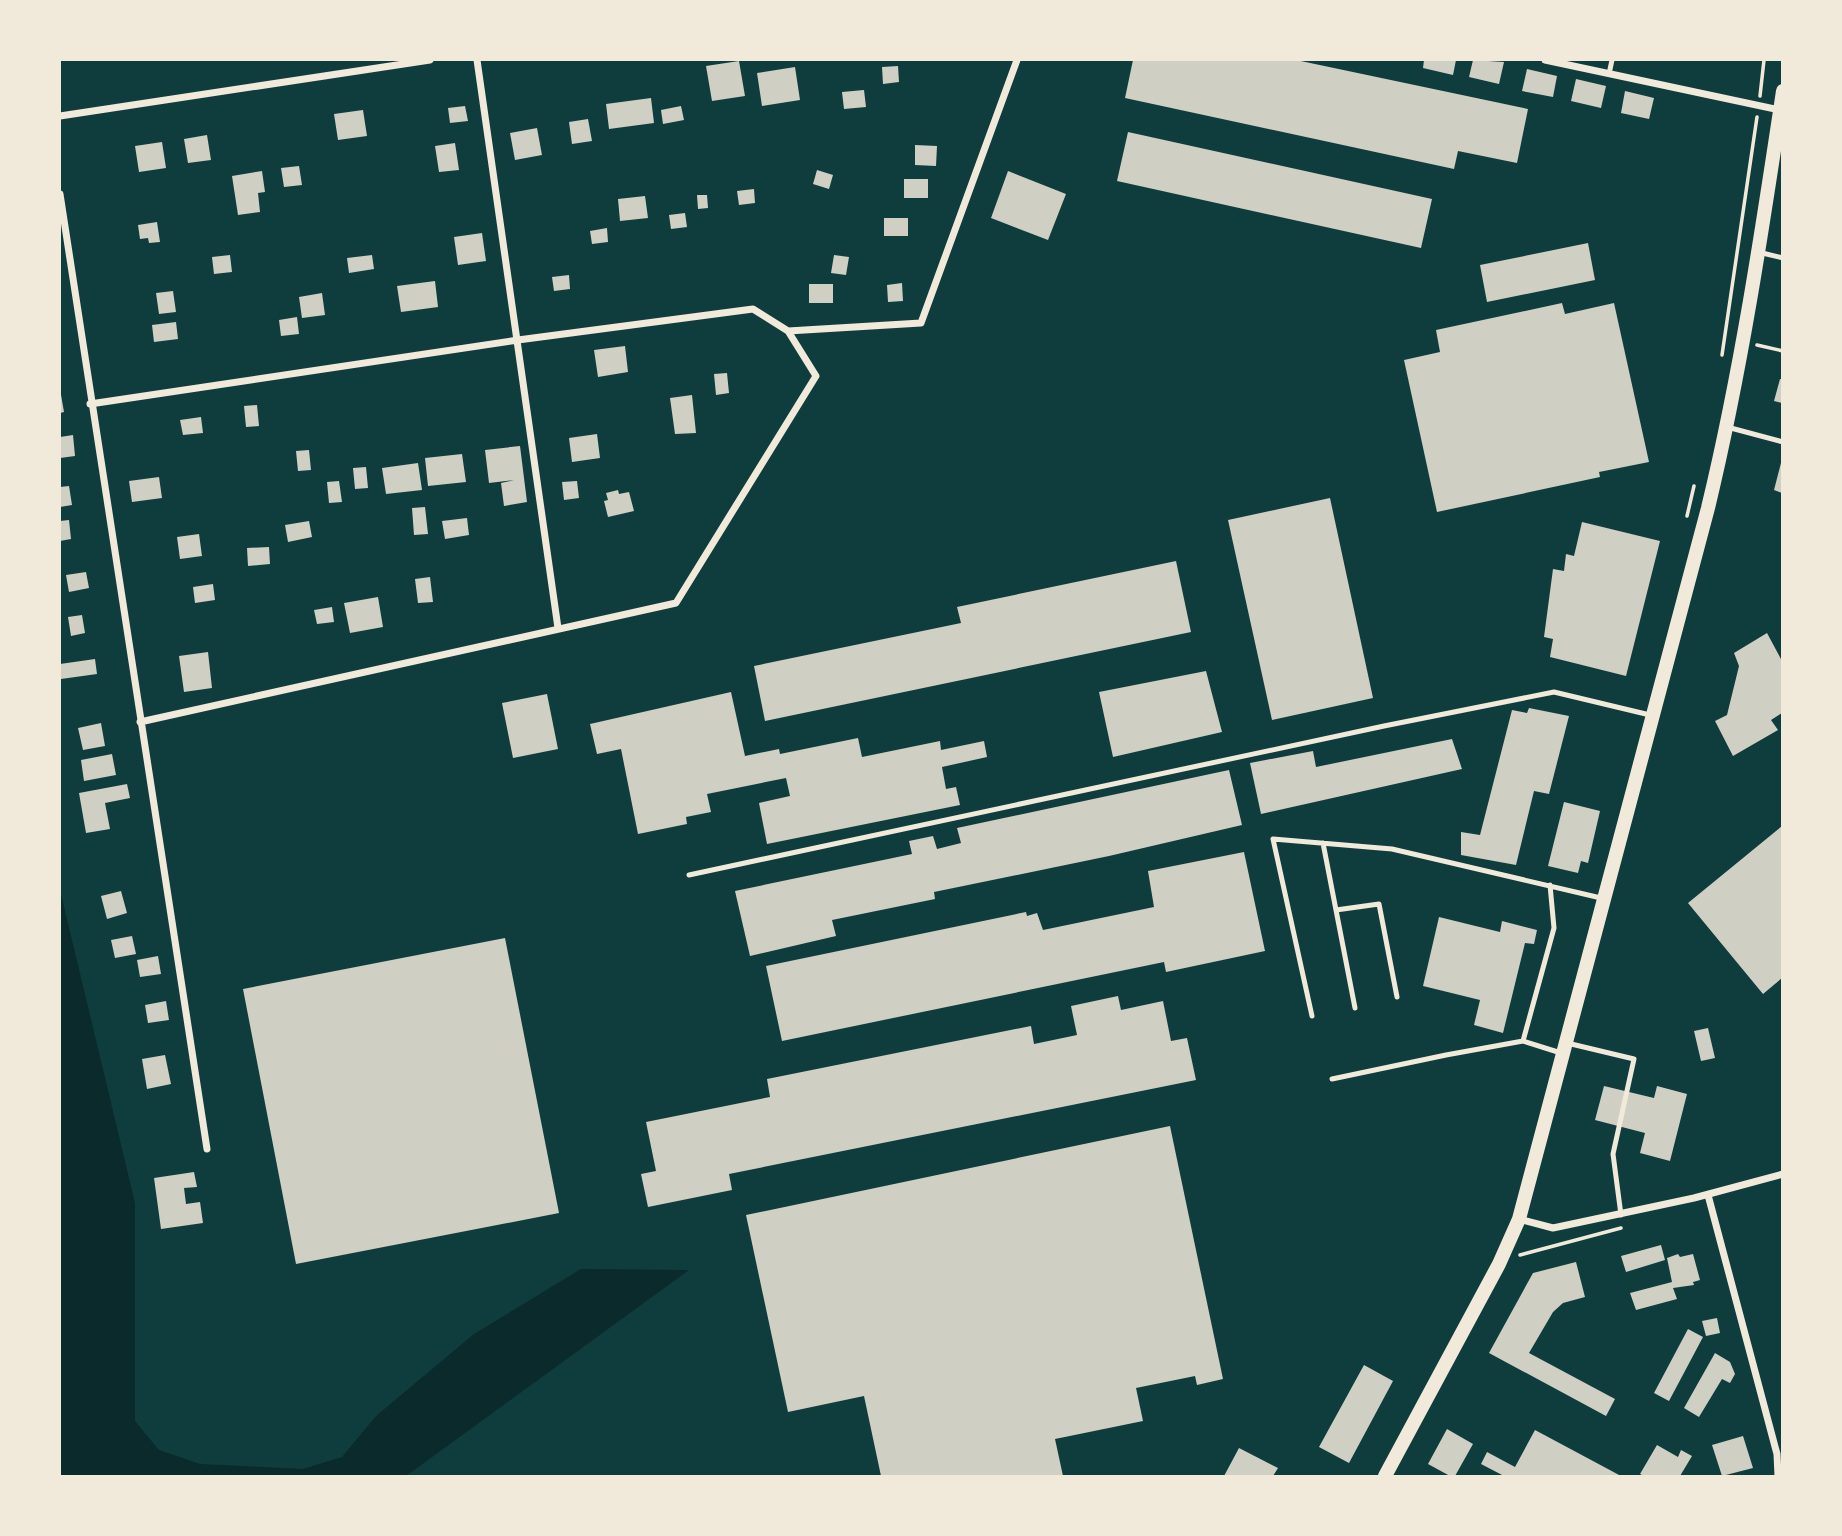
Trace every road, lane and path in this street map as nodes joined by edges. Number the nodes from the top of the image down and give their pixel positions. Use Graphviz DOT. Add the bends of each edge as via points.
graph roads {
  1 [pos="430,60"];
  2 [pos="477,60"];
  3 [pos="1017,60"];
  4 [pos="1545,60"];
  5 [pos="1612,60"];
  6 [pos="1764,60"];
  7 [pos="1609,74"];
  8 [pos="1783,92"];
  9 [pos="1758,107"];
  10 [pos="1780,110"];
  11 [pos="60,116"];
  12 [pos="60,194"];
  13 [pos="1758,252"];
  14 [pos="1783,258"];
  15 [pos="788,331"];
  16 [pos="519,340"];
  17 [pos="1742,341"];
  18 [pos="1783,351"];
  19 [pos="1721,359"];
  20 [pos="90,404"];
  21 [pos="1727,427"];
  22 [pos="1783,442"];
  23 [pos="1697,477"];
  24 [pos="1687,517"];
  25 [pos="558,628"];
  26 [pos="1653,716"];
  27 [pos="139,722"];
  28 [pos="1323,843"];
  29 [pos="689,875"];
  30 [pos="1550,885"];
  31 [pos="1604,899"];
  32 [pos="1336,910"];
  33 [pos="1397,998"];
  34 [pos="1355,1008"];
  35 [pos="1311,1016"];
  36 [pos="1523,1041"];
  37 [pos="1565,1048"];
  38 [pos="1332,1079"];
  39 [pos="207,1149"];
  40 [pos="1783,1174"];
  41 [pos="1708,1195"];
  42 [pos="1621,1214"];
  43 [pos="1519,1219"];
  44 [pos="1385,1476"];
  45 [pos="1778,1476"];
  1 -- 11 [label="street"];
  2 -- 16 [label="street"];
  3 -- 15 [label="street" via="921,323"];
  4 -- 7 [label="street"];
  5 -- 7 [label="lane"];
  6 -- 9 [label="path"];
  7 -- 9 [label="street"];
  8 -- 10 [label="main road"];
  9 -- 10 [label="street"];
  9 -- 19 [label="path"];
  10 -- 13 [label="main road"];
  12 -- 20 [label="street"];
  13 -- 14 [label="lane"];
  13 -- 17 [label="main road"];
  15 -- 16 [label="street" via="753,309"];
  15 -- 25 [label="street" via="816,376 676,603"];
  16 -- 20 [label="street"];
  16 -- 25 [label="street"];
  17 -- 18 [label="path"];
  17 -- 21 [label="main road"];
  20 -- 27 [label="street"];
  21 -- 22 [label="lane"];
  21 -- 26 [label="main road"];
  23 -- 24 [label="path"];
  25 -- 27 [label="street"];
  26 -- 29 [label="lane" via="1554,692"];
  26 -- 31 [label="main road"];
  27 -- 39 [label="street"];
  28 -- 30 [label="lane" via="1392,849"];
  28 -- 32 [label="lane"];
  28 -- 35 [label="lane" via="1273,839"];
  30 -- 31 [label="lane"];
  30 -- 36 [label="lane" via="1554,928"];
  31 -- 37 [label="main road"];
  32 -- 33 [label="lane" via="1379,904"];
  32 -- 34 [label="lane"];
  36 -- 37 [label="lane"];
  36 -- 38 [label="lane"];
  37 -- 42 [label="lane" via="1634,1059 1612,1154"];
  37 -- 43 [label="main road"];
  40 -- 41 [label="street"];
  41 -- 42 [label="street"];
  41 -- 45 [label="street" via="1777,1454"];
  42 -- 43 [label="street" via="1553,1228"];
  43 -- 44 [label="main road"];
}
